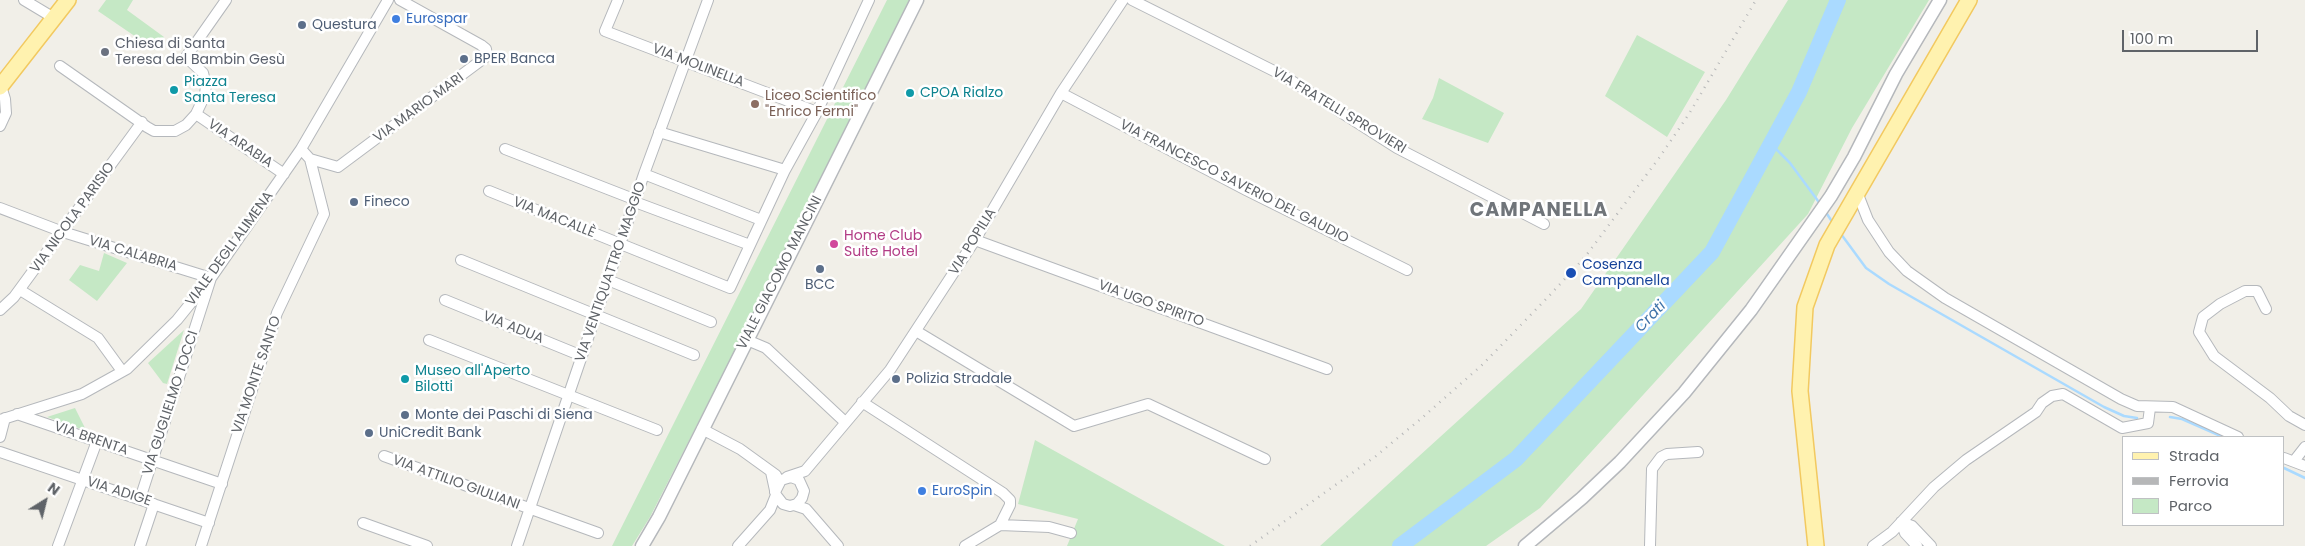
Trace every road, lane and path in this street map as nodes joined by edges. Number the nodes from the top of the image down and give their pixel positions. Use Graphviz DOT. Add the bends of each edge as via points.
graph roads {
  1 [pos="24,0"];
  2 [pos="68,0"];
  3 [pos="226,0"];
  4 [pos="388,0"];
  5 [pos="400,0"];
  6 [pos="618,0"];
  7 [pos="706,0"];
  8 [pos="868,0"];
  9 [pos="917,0"];
  10 [pos="1123,0"];
  11 [pos="1132,0"];
  12 [pos="1940,0"];
  13 [pos="1969,0"];
  14 [pos="54,18"];
  15 [pos="687,61"];
  16 [pos="60,66"];
  17 [pos="1,85"];
  18 [pos="1061,93"];
  19 [pos="817,112"];
  20 [pos="196,114"];
  21 [pos="142,122"];
  22 [pos="0,126"];
  23 [pos="659,132"];
  24 [pos="301,149"];
  25 [pos="505,149"];
  26 [pos="310,159"];
  27 [pos="785,170"];
  28 [pos="284,174"];
  29 [pos="644,174"];
  30 [pos="489,191"];
  31 [pos="1854,198"];
  32 [pos="635,201"];
  33 [pos="0,208"];
  34 [pos="761,220"];
  35 [pos="1544,224"];
  36 [pos="63,232"];
  37 [pos="975,240"];
  38 [pos="620,244"];
  39 [pos="750,245"];
  40 [pos="461,260"];
  41 [pos="1407,270"];
  42 [pos="210,278"];
  43 [pos="608,280"];
  44 [pos="20,290"];
  45 [pos="445,300"];
  46 [pos="2266,309"];
  47 [pos="0,310"];
  48 [pos="596,316"];
  49 [pos="711,322"];
  50 [pos="916,331"];
  51 [pos="429,340"];
  52 [pos="747,340"];
  53 [pos="694,355"];
  54 [pos="582,356"];
  55 [pos="1327,369"];
  56 [pos="122,371"];
  57 [pos="568,395"];
  58 [pos="862,402"];
  59 [pos="2150,408"];
  60 [pos="17,414"];
  61 [pos="3,419"];
  62 [pos="844,422"];
  63 [pos="2305,425"];
  64 [pos="702,429"];
  65 [pos="658,430"];
  66 [pos="2236,436"];
  67 [pos="0,438"];
  68 [pos="96,441"];
  69 [pos="2305,447"];
  70 [pos="0,452"];
  71 [pos="1698,452"];
  72 [pos="384,456"];
  73 [pos="2285,458"];
  74 [pos="1265,459"];
  75 [pos="152,460"];
  76 [pos="2294,461"];
  77 [pos="2305,466"];
  78 [pos="805,471"];
  79 [pos="770,472"];
  80 [pos="786,478"];
  81 [pos="82,480"];
  82 [pos="222,484"];
  83 [pos="776,493"];
  84 [pos="804,493"];
  85 [pos="140,499"];
  86 [pos="154,504"];
  87 [pos="790,505"];
  88 [pos="529,509"];
  89 [pos="806,509"];
  90 [pos="770,510"];
  91 [pos="1901,522"];
  92 [pos="209,523"];
  93 [pos="363,523"];
  94 [pos="1000,525"];
  95 [pos="1542,532"];
  96 [pos="598,533"];
  97 [pos="1071,533"];
  98 [pos="58,546"];
  99 [pos="140,546"];
  100 [pos="201,546"];
  101 [pos="426,546"];
  102 [pos="517,546"];
  103 [pos="642,546"];
  104 [pos="738,546"];
  105 [pos="838,546"];
  106 [pos="964,546"];
  107 [pos="1525,546"];
  108 [pos="1530,546"];
  109 [pos="1650,546"];
  110 [pos="1816,546"];
  111 [pos="1873,546"];
  112 [pos="1917,546"];
  113 [pos="1931,546"];
  1 -- 14 [label="street"];
  2 -- 14 [label="main road"];
  3 -- 20 [label="street" via="186,57 203,73 206,85 205,96"];
  4 -- 24 [label="street, VIALE DEGLI ALIMENA"];
  5 -- 26 [label="street, VIA MARIO MARI" via="481,45 488,53 485,60 338,167"];
  6 -- 15 [label="street, VIA MOLINELLA" via="606,31"];
  7 -- 15 [label="street, VIA VENTIQUATTRO MAGGIO"];
  8 -- 19 [label="street"];
  9 -- 52 [label="street, VIALE GIACOMO MANCINI"];
  10 -- 18 [label="street, VIA POPILIA"];
  11 -- 35 [label="street, VIA FRATELLI SPROVIERI" via="1284,76 1398,148"];
  12 -- 95 [label="street" via="1896,74 1854,157 1813,223 1751,310 1684,393 1620,462"];
  13 -- 31 [label="main road"];
  14 -- 17 [label="main road"];
  15 -- 19 [label="street, VIA MOLINELLA"];
  15 -- 23 [label="street, VIA VENTIQUATTRO MAGGIO"];
  16 -- 21 [label="street"];
  17 -- 22 [label="street" via="6,113"];
  18 -- 37 [label="street, VIA POPILIA"];
  18 -- 41 [label="street, VIA FRANCESCO SAVERIO DEL GAUDIO"];
  19 -- 27 [label="street"];
  20 -- 21 [label="street" via="175,131 154,131"];
  20 -- 28 [label="street, VIA ARABIA"];
  21 -- 36 [label="street, VIA NICOLA PARISIO"];
  23 -- 27 [label="street"];
  23 -- 29 [label="street, VIA VENTIQUATTRO MAGGIO"];
  24 -- 26 [label="street"];
  24 -- 28 [label="street, VIALE DEGLI ALIMENA"];
  25 -- 32 [label="street"];
  26 -- 82 [label="street, VIA MONTE SANTO" via="323,209 321,221 277,313"];
  27 -- 34 [label="street"];
  28 -- 42 [label="street, VIALE DEGLI ALIMENA"];
  29 -- 32 [label="street, VIA VENTIQUATTRO MAGGIO"];
  29 -- 34 [label="street"];
  30 -- 38 [label="street, VIA MACALLÈ"];
  31 -- 59 [label="street" via="1878,237 1907,271 1945,298 2121,400"];
  31 -- 110 [label="main road" via="1826,245 1805,306 1800,391"];
  32 -- 38 [label="street, VIA VENTIQUATTRO MAGGIO"];
  32 -- 39 [label="street"];
  33 -- 36 [label="street, VIA CALABRIA"];
  34 -- 39 [label="street"];
  36 -- 42 [label="street, VIA CALABRIA"];
  36 -- 44 [label="street, VIA NICOLA PARISIO"];
  37 -- 50 [label="street, VIA POPILIA"];
  37 -- 55 [label="street, VIA UGO SPIRITO"];
  38 -- 39 [label="street, VIA MACALLÈ" via="730,288"];
  38 -- 43 [label="street, VIA VENTIQUATTRO MAGGIO"];
  40 -- 48 [label="street"];
  42 -- 56 [label="street, VIALE DEGLI ALIMENA" via="177,320"];
  42 -- 75 [label="street, VIA GUGLIELMO TOCCI"];
  43 -- 48 [label="street, VIA VENTIQUATTRO MAGGIO"];
  43 -- 49 [label="street"];
  44 -- 47 [label="street, VIA NICOLA PARISIO"];
  44 -- 56 [label="street" via="98,338"];
  45 -- 54 [label="street, VIA ADUA"];
  46 -- 63 [label="street" via="2257,290 2245,291 2203,317 2199,332 2214,356"];
  48 -- 53 [label="street"];
  48 -- 54 [label="street, VIA VENTIQUATTRO MAGGIO"];
  50 -- 58 [label="street, VIA POPILIA" via="890,370"];
  50 -- 74 [label="street" via="1074,426 1148,404"];
  51 -- 57 [label="street"];
  52 -- 62 [label="street" via="766,348"];
  52 -- 64 [label="street, VIALE GIACOMO MANCINI"];
  54 -- 57 [label="street, VIA VENTIQUATTRO MAGGIO"];
  56 -- 60 [label="street, VIALE DEGLI ALIMENA" via="82,394"];
  57 -- 65 [label="street"];
  57 -- 88 [label="street, VIA VENTIQUATTRO MAGGIO"];
  58 -- 62 [label="street, VIA POPILIA"];
  58 -- 94 [label="street" via="1010,500"];
  59 -- 66 [label="street" via="2172,407"];
  59 -- 91 [label="street" via="2148,423 2122,428 2063,394 2052,396 2036,412 1966,460 1934,487"];
  60 -- 61 [label="street, VIALE DEGLI ALIMENA"];
  60 -- 68 [label="street, VIA BRENTA"];
  61 -- 67 [label="street"];
  62 -- 78 [label="street, VIA POPILIA"];
  64 -- 79 [label="street" via="740,449"];
  64 -- 103 [label="street, VIALE GIACOMO MANCINI"];
  68 -- 75 [label="street, VIA BRENTA"];
  68 -- 81 [label="street"];
  69 -- 76 [label="street"];
  70 -- 81 [label="street, VIA ADIGE"];
  71 -- 109 [label="street" via="1667,454 1652,469"];
  72 -- 88 [label="street, VIA ATTILIO GIULIANI"];
  73 -- 76 [label="street"];
  75 -- 82 [label="street, VIA BRENTA"];
  75 -- 85 [label="street, VIA GUGLIELMO TOCCI"];
  76 -- 77 [label="street"];
  78 -- 80 [label="street"];
  78 -- 84 [label="street"];
  79 -- 80 [label="street"];
  79 -- 83 [label="street"];
  80 -- 83 [label="street" via="778,484"];
  80 -- 84 [label="street" via="799,480"];
  81 -- 85 [label="street, VIA ADIGE"];
  81 -- 98 [label="street"];
  82 -- 92 [label="street, VIA MONTE SANTO"];
  83 -- 87 [label="street" via="780,502"];
  83 -- 90 [label="street"];
  84 -- 87 [label="street" via="800,501"];
  84 -- 89 [label="street"];
  85 -- 86 [label="street, VIA ADIGE"];
  86 -- 92 [label="street, VIA ADIGE"];
  86 -- 99 [label="street"];
  87 -- 89 [label="street"];
  87 -- 90 [label="street"];
  88 -- 96 [label="street, VIA ATTILIO GIULIANI"];
  88 -- 102 [label="street, VIA VENTIQUATTRO MAGGIO"];
  89 -- 105 [label="street"];
  90 -- 104 [label="street"];
  91 -- 111 [label="street"];
  91 -- 112 [label="street" via="1905,533"];
  91 -- 113 [label="street" via="1912,526"];
  92 -- 100 [label="street, VIA MONTE SANTO"];
  93 -- 101 [label="street"];
  94 -- 97 [label="street" via="1049,527"];
  94 -- 106 [label="street"];
  95 -- 107 [label="street"];
  95 -- 108 [label="street"];
}
